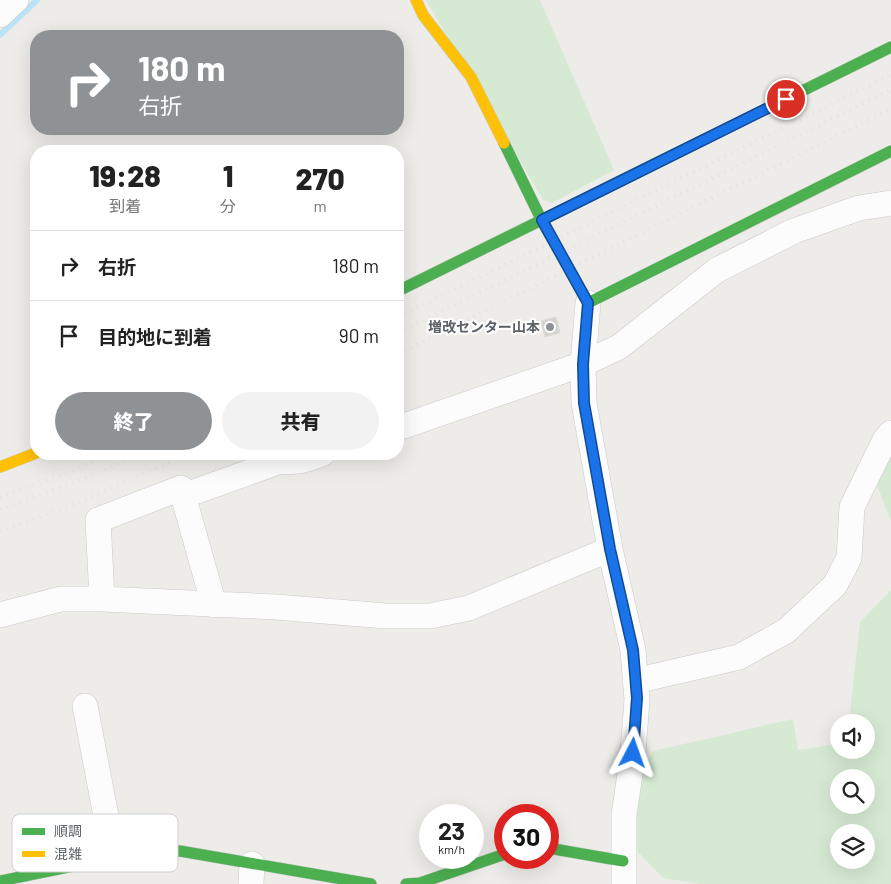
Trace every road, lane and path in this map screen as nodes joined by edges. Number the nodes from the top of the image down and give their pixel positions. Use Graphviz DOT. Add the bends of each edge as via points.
graph roads {
  1 [pos="16,0"];
  2 [pos="416,0"];
  3 [pos="0,15"];
  4 [pos="891,47"];
  5 [pos="891,151"];
  6 [pos="891,203"];
  7 [pos="542,220"];
  8 [pos="404,288"];
  9 [pos="588,303"];
  10 [pos="583,364"];
  11 [pos="404,426"];
  12 [pos="891,433"];
  13 [pos="30,455"];
  14 [pos="303,460"];
  15 [pos="0,467"];
  16 [pos="183,496"];
  17 [pos="610,549"];
  18 [pos="102,599"];
  19 [pos="214,605"];
  20 [pos="0,615"];
  21 [pos="636,681"];
  22 [pos="85,706"];
  23 [pos="106,814"];
  24 [pos="178,852"];
  25 [pos="559,852"];
  26 [pos="494,858"];
  27 [pos="624,873"];
  28 [pos="78,874"];
  29 [pos="252,874"];
  30 [pos="0,881"];
  31 [pos="372,884"];
  32 [pos="406,884"];
  1 -- 3 [label="street"];
  2 -- 7 [label="street" via="423,15 471,77"];
  4 -- 7 [label="street"];
  5 -- 9 [label="street"];
  6 -- 10 [label="street" via="859,208 794,231 717,270 619,347"];
  7 -- 8 [label="street"];
  7 -- 9 [label="street"];
  9 -- 10 [label="street"];
  10 -- 11 [label="street"];
  10 -- 17 [label="street" via="584,403"];
  12 -- 21 [label="street" via="852,507 849,558 835,585 786,631 739,657"];
  13 -- 15 [label="street"];
  14 -- 16 [label="street" via="278,462"];
  16 -- 18 [label="street" via="181,488 98,520"];
  16 -- 19 [label="street"];
  17 -- 19 [label="street" via="469,608 430,616"];
  17 -- 21 [label="street" via="633,650"];
  18 -- 19 [label="street"];
  18 -- 20 [label="street" via="61,599"];
  21 -- 27 [label="street" via="633,753 624,816"];
  22 -- 23 [label="street"];
  24 -- 29 [label="street"];
  25 -- 27 [label="street"];
  26 -- 32 [label="street" via="420,883"];
  28 -- 30 [label="street"];
  29 -- 31 [label="street"];
}
